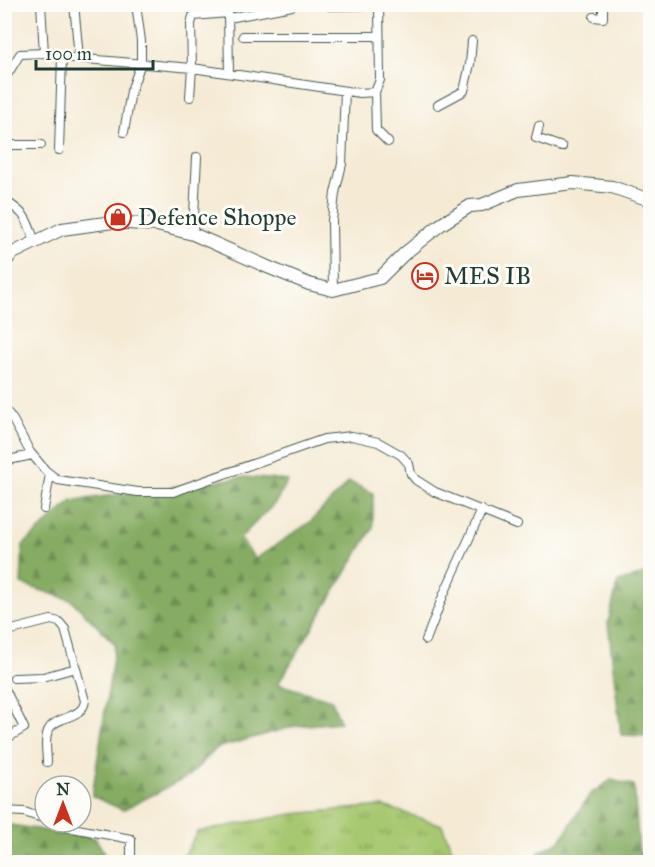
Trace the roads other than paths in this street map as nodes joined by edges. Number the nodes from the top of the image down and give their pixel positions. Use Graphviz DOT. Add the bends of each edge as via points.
graph roads {
  1 [pos="41,4"];
  2 [pos="74,4"];
  3 [pos="135,4"];
  4 [pos="603,4"];
  5 [pos="379,5"];
  6 [pos="292,6"];
  7 [pos="329,6"];
  8 [pos="272,7"];
  9 [pos="594,17"];
  10 [pos="229,18"];
  11 [pos="243,36"];
  12 [pos="379,36"];
  13 [pos="472,41"];
  14 [pos="44,53"];
  15 [pos="62,57"];
  16 [pos="79,58"];
  17 [pos="141,63"];
  18 [pos="192,68"];
  19 [pos="229,73"];
  20 [pos="5,76"];
  21 [pos="345,91"];
  22 [pos="375,92"];
  23 [pos="190,97"];
  24 [pos="438,105"];
  25 [pos="538,126"];
  26 [pos="124,132"];
  27 [pos="388,142"];
  28 [pos="4,145"];
  29 [pos="41,145"];
  30 [pos="562,147"];
  31 [pos="60,150"];
  32 [pos="197,157"];
  33 [pos="4,200"];
  34 [pos="651,200"];
  35 [pos="193,234"];
  36 [pos="35,242"];
  37 [pos="4,264"];
  38 [pos="333,290"];
  39 [pos="4,408"];
  40 [pos="32,455"];
  41 [pos="4,461"];
  42 [pos="50,474"];
  43 [pos="44,509"];
  44 [pos="482,510"];
  45 [pos="517,525"];
  46 [pos="4,632"];
  47 [pos="426,640"];
  48 [pos="76,668"];
  49 [pos="14,678"];
  50 [pos="5,689"];
  51 [pos="4,740"];
  52 [pos="47,762"];
  53 [pos="4,811"];
  54 [pos="33,815"];
  55 [pos="93,832"];
  56 [pos="132,862"];
  1 -- 14 [label="street"];
  2 -- 16 [label="street"];
  3 -- 17 [label="street"];
  4 -- 9 [label="street" via="603,18"];
  5 -- 7 [label="street"];
  5 -- 12 [label="street"];
  6 -- 8 [label="street"];
  8 -- 10 [label="street"];
  10 -- 18 [label="street" via="228,13 193,16"];
  10 -- 19 [label="street"];
  11 -- 12 [label="street"];
  12 -- 22 [label="street" via="380,80"];
  13 -- 24 [label="street" via="464,91"];
  14 -- 15 [label="street"];
  14 -- 20 [label="street" via="20,54"];
  15 -- 16 [label="street"];
  15 -- 31 [label="street"];
  16 -- 17 [label="street"];
  17 -- 18 [label="street"];
  17 -- 26 [label="street" via="131,91"];
  18 -- 19 [label="street"];
  18 -- 23 [label="street"];
  19 -- 21 [label="street"];
  21 -- 22 [label="street"];
  21 -- 38 [label="street" via="342,164 332,221"];
  22 -- 27 [label="street" via="376,130"];
  25 -- 30 [label="street" via="536,138"];
  28 -- 29 [label="street"];
  32 -- 35 [label="street"];
  33 -- 36 [label="street" via="24,214"];
  34 -- 38 [label="main road" via="612,187 573,183 518,190 470,206 440,225 380,278"];
  35 -- 36 [label="main road" via="157,225 112,222 62,229"];
  35 -- 38 [label="main road" via="309,284"];
  36 -- 37 [label="main road" via="11,254"];
  39 -- 40 [label="street"];
  40 -- 41 [label="street"];
  40 -- 42 [label="street"];
  42 -- 43 [label="street"];
  42 -- 44 [label="street" via="58,480 138,492 172,492 324,439 352,436 378,442 401,455 411,474 426,487"];
  44 -- 45 [label="street"];
  44 -- 47 [label="street"];
  46 -- 48 [label="street" via="42,621 59,622 65,629"];
  48 -- 49 [label="street" via="43,677"];
  48 -- 52 [label="street" via="84,707 48,730"];
  50 -- 51 [label="street" via="24,728"];
  53 -- 54 [label="street"];
  55 -- 56 [label="street" via="130,839"];
}
